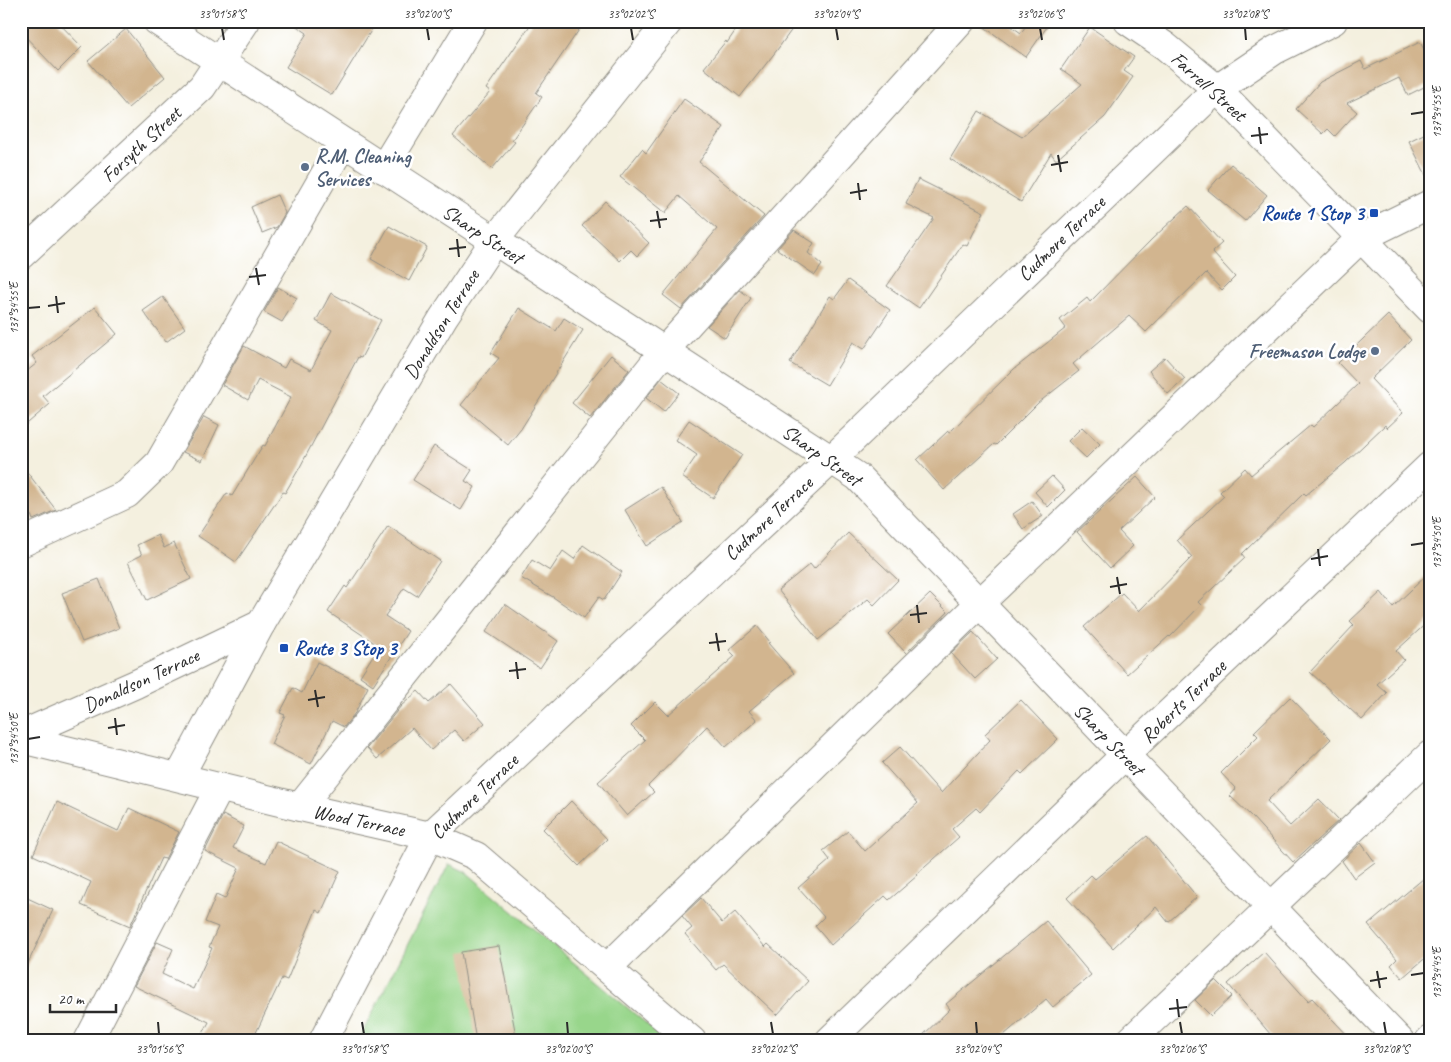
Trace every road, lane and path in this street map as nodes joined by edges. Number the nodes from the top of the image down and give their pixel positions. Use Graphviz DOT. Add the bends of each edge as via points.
graph roads {
  1 [pos="157,21"];
  2 [pos="246,21"];
  3 [pos="473,21"];
  4 [pos="669,21"];
  5 [pos="961,21"];
  6 [pos="1128,21"];
  7 [pos="1333,21"];
  8 [pos="218,62"];
  9 [pos="1217,89"];
  10 [pos="343,143"];
  11 [pos="382,169"];
  12 [pos="1430,204"];
  13 [pos="1361,238"];
  14 [pos="494,241"];
  15 [pos="21,255"];
  16 [pos="1430,309"];
  17 [pos="664,351"];
  18 [pos="831,460"];
  19 [pos="1430,466"];
  20 [pos="21,543"];
  21 [pos="980,604"];
  22 [pos="261,624"];
  23 [pos="21,735"];
  24 [pos="21,739"];
  25 [pos="1125,755"];
  26 [pos="1430,755"];
  27 [pos="179,778"];
  28 [pos="220,788"];
  29 [pos="300,807"];
  30 [pos="430,836"];
  31 [pos="1270,906"];
  32 [pos="607,968"];
  33 [pos="88,1041"];
  34 [pos="323,1041"];
  35 [pos="692,1041"];
  36 [pos="829,1041"];
  37 [pos="1130,1041"];
  38 [pos="1400,1041"];
  1 -- 8 [label="street, Sharp Street"];
  2 -- 8 [label="street, Forsyth Street"];
  3 -- 11 [label="street"];
  4 -- 14 [label="street, Donaldson Terrace"];
  5 -- 17 [label="street"];
  6 -- 9 [label="street, Farrell Street" via="1165,46"];
  7 -- 9 [label="street, Cudmore Terrace" via="1275,50"];
  8 -- 10 [label="street, Sharp Street"];
  8 -- 15 [label="street, Forsyth Street" via="202,87"];
  9 -- 13 [label="street, Farrell Street"];
  9 -- 18 [label="street, Cudmore Terrace"];
  10 -- 11 [label="street, Sharp Street"];
  10 -- 20 [label="street" via="159,462 127,494"];
  11 -- 14 [label="street, Sharp Street"];
  12 -- 13 [label="street"];
  13 -- 16 [label="street, Farrell Street"];
  13 -- 21 [label="street"];
  14 -- 17 [label="street, Sharp Street"];
  14 -- 22 [label="street, Donaldson Terrace" via="443,318"];
  17 -- 18 [label="street, Sharp Street"];
  17 -- 29 [label="street"];
  18 -- 21 [label="street, Sharp Street" via="858,477"];
  18 -- 30 [label="street, Cudmore Terrace"];
  19 -- 25 [label="street, Roberts Terrace"];
  21 -- 25 [label="street, Sharp Street"];
  21 -- 32 [label="street"];
  22 -- 23 [label="street, Donaldson Terrace"];
  22 -- 27 [label="street, Donaldson Terrace"];
  24 -- 27 [label="street, Wood Terrace"];
  25 -- 31 [label="street, Sharp Street"];
  25 -- 36 [label="street, Roberts Terrace"];
  26 -- 31 [label="street"];
  27 -- 28 [label="street, Wood Terrace"];
  28 -- 29 [label="street, Wood Terrace"];
  28 -- 33 [label="street"];
  29 -- 30 [label="street, Wood Terrace"];
  30 -- 32 [label="street, Wood Terrace" via="476,856"];
  30 -- 34 [label="street, Cudmore Terrace"];
  31 -- 37 [label="street"];
  31 -- 38 [label="street, Sharp Street"];
  32 -- 35 [label="street, Wood Terrace"];
}
